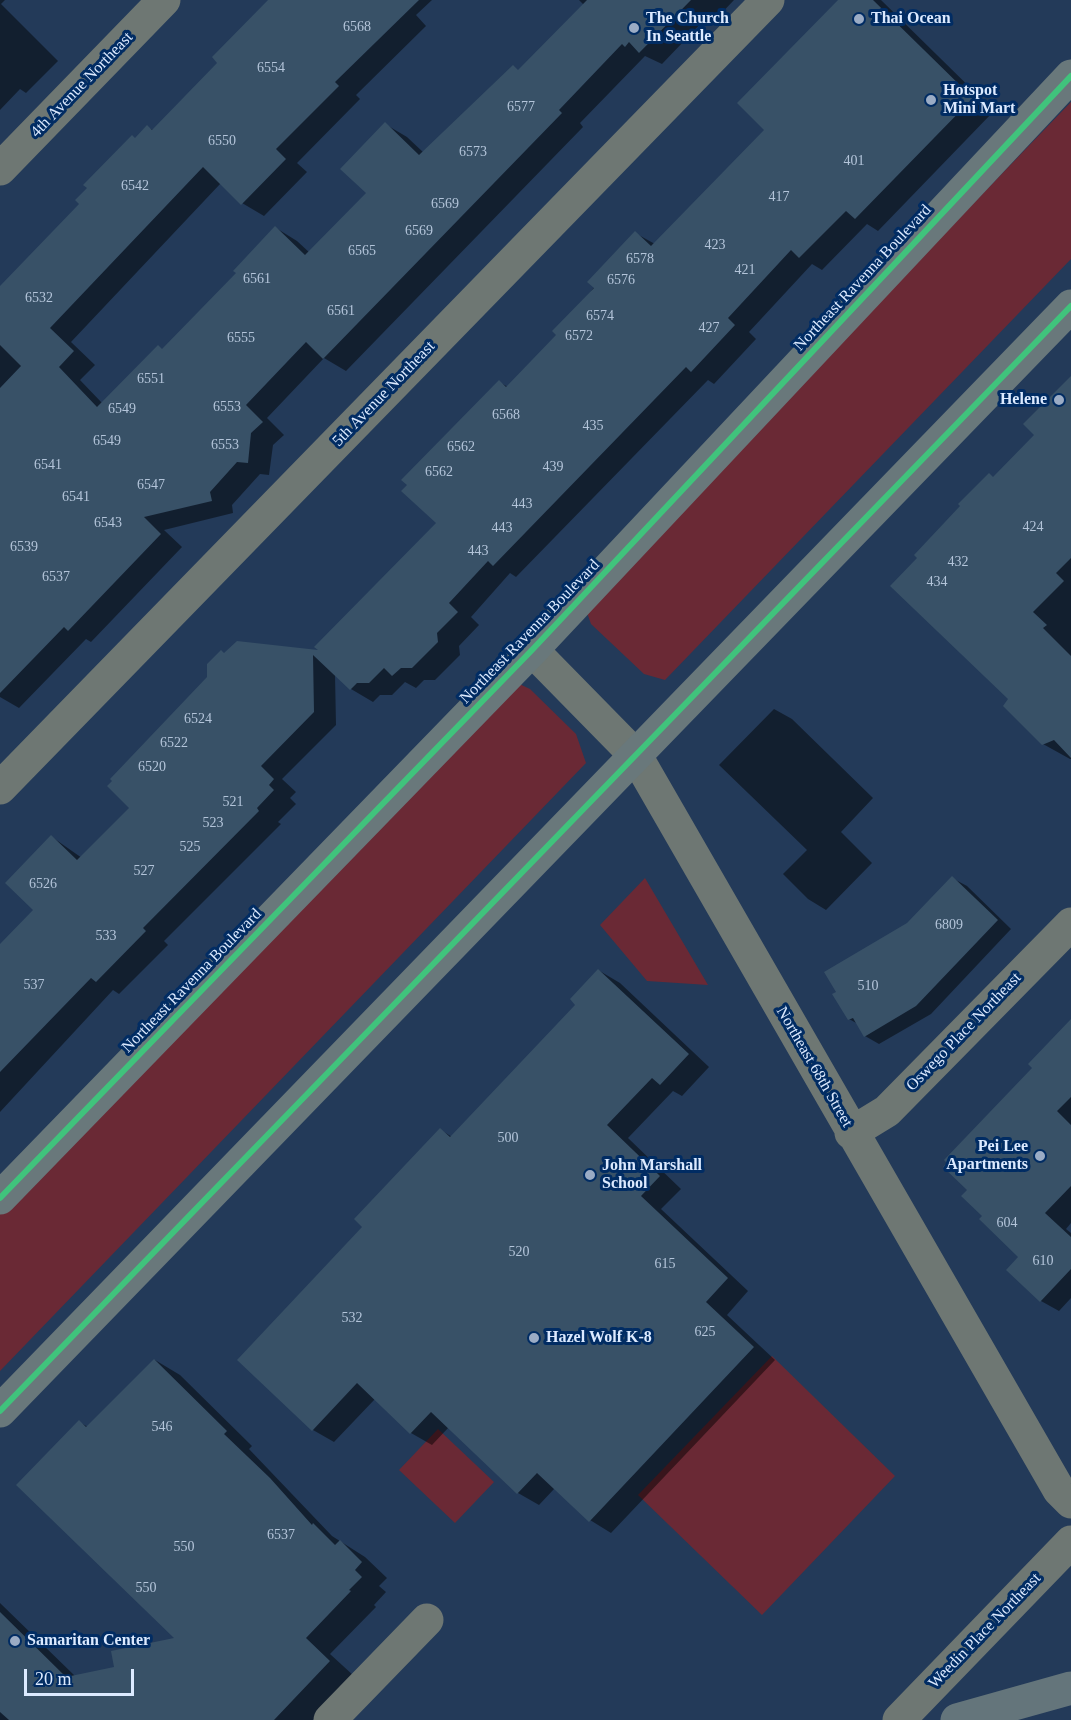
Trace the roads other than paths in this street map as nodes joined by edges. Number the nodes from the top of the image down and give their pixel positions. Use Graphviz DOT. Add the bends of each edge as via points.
graph roads {
  1 [pos="164,0"];
  2 [pos="768,0"];
  3 [pos="1071,76"];
  4 [pos="0,169"];
  5 [pos="1071,306"];
  6 [pos="532,650"];
  7 [pos="636,756"];
  8 [pos="0,788"];
  9 [pos="1071,924"];
  10 [pos="851,1132"];
  11 [pos="0,1198"];
  12 [pos="0,1411"];
  13 [pos="1071,1502"];
  14 [pos="1071,1542"];
  15 [pos="427,1620"];
  16 [pos="1071,1688"];
  17 [pos="330,1720"];
  18 [pos="899,1720"];
  19 [pos="957,1720"];
  1 -- 4 [label="street, 4th Avenue Northeast"];
  2 -- 8 [label="street, 5th Avenue Northeast"];
  3 -- 6 [label="main road, Northeast Ravenna Boulevard"];
  5 -- 7 [label="main road"];
  6 -- 7 [label="street, Northeast 68th Street"];
  6 -- 11 [label="main road, Northeast Ravenna Boulevard"];
  7 -- 10 [label="street, Northeast 68th Street"];
  7 -- 12 [label="main road"];
  9 -- 10 [label="street, Oswego Place Northeast" via="887,1111"];
  10 -- 13 [label="street, Northeast 68th Street" via="1059,1490"];
  14 -- 18 [label="street, Weedin Place Northeast"];
  15 -- 17 [label="street"];
  16 -- 19 [label="highway"];
}
